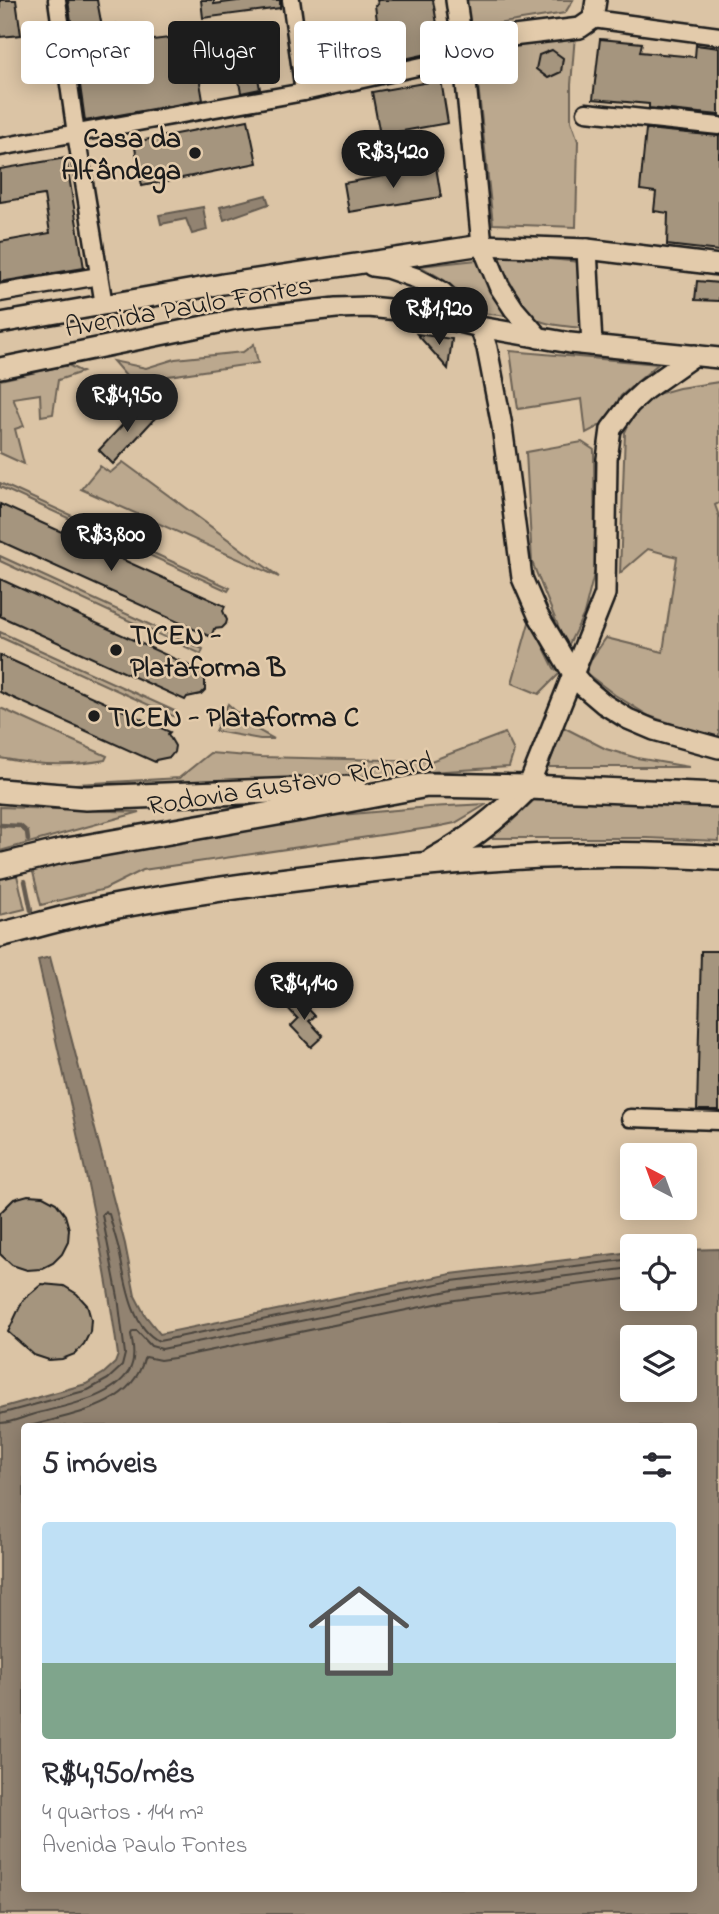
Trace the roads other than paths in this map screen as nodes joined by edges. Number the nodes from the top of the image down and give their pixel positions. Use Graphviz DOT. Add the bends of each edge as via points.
graph roads {
  1 [pos="57,0"];
  2 [pos="290,0"];
  3 [pos="456,0"];
  4 [pos="594,9"];
  5 [pos="459,21"];
  6 [pos="518,35"];
  7 [pos="719,36"];
  8 [pos="420,66"];
  9 [pos="466,84"];
  10 [pos="304,92"];
  11 [pos="586,111"];
  12 [pos="719,126"];
  13 [pos="76,134"];
  14 [pos="0,147"];
  15 [pos="482,245"];
  16 [pos="587,249"];
  17 [pos="357,264"];
  18 [pos="719,265"];
  19 [pos="99,276"];
  20 [pos="0,293"];
  21 [pos="104,305"];
  22 [pos="0,323"];
  23 [pos="480,327"];
  24 [pos="539,338"];
  25 [pos="592,345"];
  26 [pos="695,355"];
  27 [pos="719,358"];
  28 [pos="0,368"];
  29 [pos="573,674"];
  30 [pos="719,748"];
  31 [pos="427,785"];
  32 [pos="528,787"];
  33 [pos="0,791"];
  34 [pos="719,795"];
  35 [pos="719,858"];
  36 [pos="428,863"];
  37 [pos="0,866"];
  38 [pos="0,935"];
  39 [pos="630,1118"];
  40 [pos="719,1121"];
  1 -- 13 [label="street"];
  2 -- 10 [label="street"];
  3 -- 5 [label="main road"];
  4 -- 6 [label="main road" via="580,27"];
  4 -- 7 [label="street"];
  8 -- 10 [label="street"];
  9 -- 15 [label="main road"];
  10 -- 13 [label="street"];
  11 -- 12 [label="street"];
  13 -- 14 [label="street"];
  13 -- 19 [label="street"];
  15 -- 16 [label="main road, Avenida Paulo Fontes"];
  15 -- 17 [label="main road, Avenida Paulo Fontes"];
  15 -- 24 [label="main road" via="513,309"];
  16 -- 18 [label="main road, Avenida Paulo Fontes"];
  16 -- 25 [label="main road"];
  17 -- 21 [label="main road, Avenida Paulo Fontes"];
  17 -- 23 [label="main road" via="416,278 442,292"];
  19 -- 20 [label="street"];
  19 -- 21 [label="street"];
  21 -- 22 [label="main road, Avenida Paulo Fontes"];
  23 -- 24 [label="main road, Avenida Paulo Fontes"];
  23 -- 28 [label="main road, Avenida Paulo Fontes" via="419,312 336,308 239,319"];
  23 -- 29 [label="main road" via="502,425 522,578"];
  24 -- 25 [label="main road, Avenida Paulo Fontes"];
  25 -- 26 [label="main road, Avenida Paulo Fontes"];
  26 -- 27 [label="main road, Avenida Paulo Fontes"];
  26 -- 29 [label="main road" via="645,390 611,429 605,594"];
  29 -- 30 [label="main road" via="604,704 628,719"];
  29 -- 32 [label="main road"];
  31 -- 32 [label="highway, Rodovia Gustavo Richard"];
  31 -- 33 [label="highway" via="86,798"];
  31 -- 37 [label="highway, Rodovia Gustavo Richard"];
  32 -- 34 [label="highway, Rodovia Gustavo Richard"];
  32 -- 36 [label="highway" via="482,830"];
  35 -- 36 [label="highway" via="627,853"];
  36 -- 38 [label="highway" via="191,893"];
  39 -- 40 [label="street"];
}
